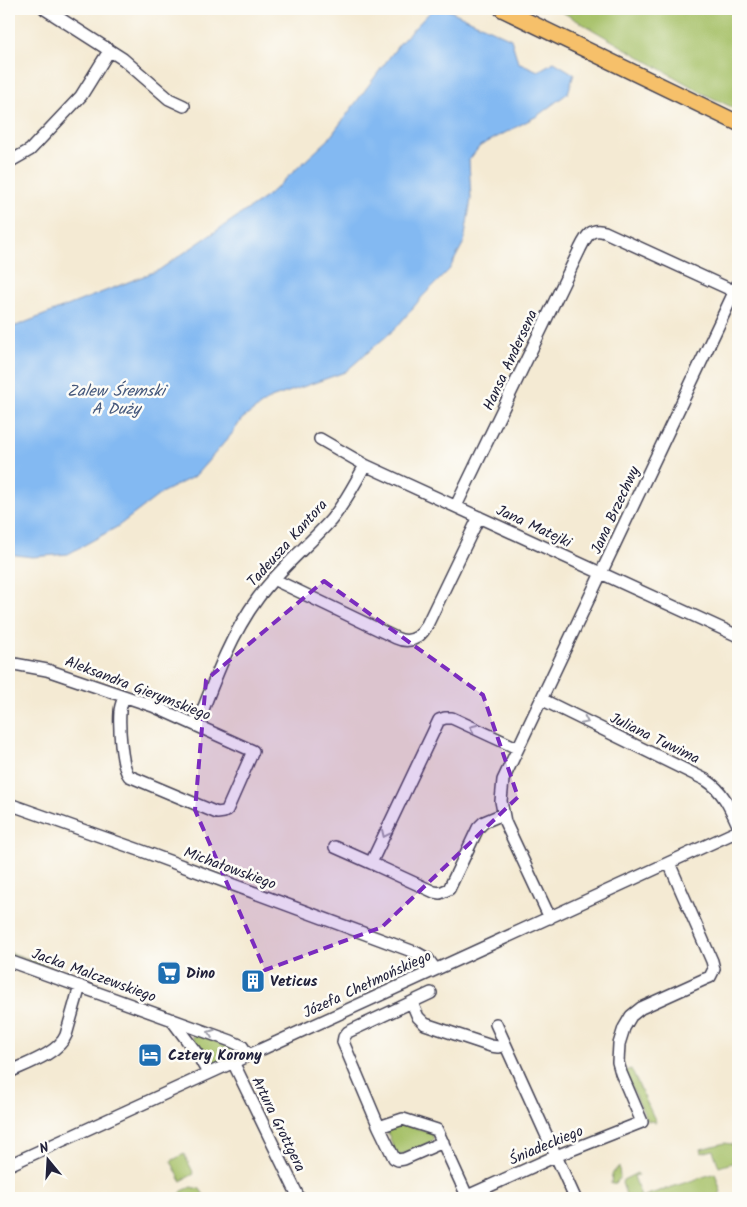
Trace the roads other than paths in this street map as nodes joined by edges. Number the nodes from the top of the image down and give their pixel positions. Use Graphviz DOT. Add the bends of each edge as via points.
graph roads {
  1 [pos="46,9"];
  2 [pos="502,9"];
  3 [pos="109,51"];
  4 [pos="184,106"];
  5 [pos="738,123"];
  6 [pos="9,162"];
  7 [pos="737,290"];
  8 [pos="320,439"];
  9 [pos="365,465"];
  10 [pos="456,506"];
  11 [pos="479,517"];
  12 [pos="601,573"];
  13 [pos="273,579"];
  14 [pos="738,636"];
  15 [pos="9,662"];
  16 [pos="124,697"];
  17 [pos="541,699"];
  18 [pos="197,725"];
  19 [pos="517,748"];
  20 [pos="9,804"];
  21 [pos="503,814"];
  22 [pos="738,825"];
  23 [pos="738,831"];
  24 [pos="335,847"];
  25 [pos="669,862"];
  26 [pos="371,863"];
  27 [pos="550,918"];
  28 [pos="9,961"];
  29 [pos="435,970"];
  30 [pos="80,986"];
  31 [pos="431,993"];
  32 [pos="412,1003"];
  33 [pos="169,1018"];
  34 [pos="496,1024"];
  35 [pos="505,1045"];
  36 [pos="248,1055"];
  37 [pos="233,1062"];
  38 [pos="9,1072"];
  39 [pos="208,1073"];
  40 [pos="379,1127"];
  41 [pos="443,1142"];
  42 [pos="556,1156"];
  43 [pos="9,1165"];
  44 [pos="465,1197"];
  45 [pos="299,1198"];
  46 [pos="575,1198"];
  1 -- 3 [label="street"];
  2 -- 5 [label="main road"];
  3 -- 4 [label="street" via="169,99"];
  3 -- 6 [label="street" via="81,96 30,150"];
  7 -- 10 [label="street, Hansa Andersena" via="605,232 595,230 586,236"];
  7 -- 12 [label="street, Jana Brzechwy"];
  8 -- 9 [label="street, Jana Matejki"];
  9 -- 10 [label="street, Jana Matejki"];
  9 -- 13 [label="street, Tadeusza Kantora" via="336,513"];
  10 -- 11 [label="street, Jana Matejki"];
  11 -- 12 [label="street, Jana Matejki"];
  11 -- 13 [label="street" via="426,627 410,641 396,638"];
  12 -- 14 [label="street, Jana Matejki"];
  12 -- 17 [label="street, Jana Brzechwy"];
  13 -- 18 [label="street, Tadeusza Kantora" via="257,598 230,644"];
  15 -- 16 [label="street, Aleksandra Gierymskiego" via="47,670"];
  16 -- 18 [label="street, Aleksandra Gierymskiego"];
  16 -- 18 [label="street, Aleksandra Gierymskiego" via="120,719 127,773 132,778 219,814 227,810 253,750"];
  17 -- 19 [label="street, Jana Brzechwy"];
  17 -- 22 [label="street, Juliana Tuwima, one-way" via="706,780 723,795"];
  19 -- 21 [label="street, Jana Brzechwy" via="502,786"];
  19 -- 26 [label="street, one-way" via="452,718 439,720"];
  20 -- 29 [label="street, Michałowskiego" via="417,953 428,959"];
  21 -- 26 [label="street" via="481,824 449,888 440,893"];
  21 -- 27 [label="street, Jana Brzechwy" via="512,840"];
  23 -- 25 [label="street, Józefa Chełmońskiego"];
  24 -- 26 [label="street"];
  25 -- 27 [label="street, Józefa Chełmońskiego"];
  25 -- 42 [label="street, Śniadeckiego" via="714,970 708,978 641,1008 624,1028 618,1062 642,1122"];
  27 -- 29 [label="street, Józefa Chełmońskiego"];
  28 -- 30 [label="street, Jacka Malczewskiego"];
  29 -- 36 [label="street, Józefa Chełmońskiego"];
  30 -- 33 [label="street, Jacka Malczewskiego"];
  30 -- 38 [label="street" via="62,1043"];
  31 -- 32 [label="street"];
  32 -- 35 [label="street" via="425,1024 491,1046"];
  32 -- 40 [label="street" via="351,1030 343,1040 344,1049"];
  36 -- 33 [label="street, Jacka Malczewskiego, one-way" via="236,1042"];
  33 -- 39 [label="street, Jacka Malczewskiego"];
  34 -- 35 [label="street"];
  35 -- 42 [label="street"];
  36 -- 37 [label="street, Józefa Chełmońskiego"];
  37 -- 39 [label="street, Józefa Chełmońskiego"];
  37 -- 45 [label="street, Artura Grottgera"];
  39 -- 43 [label="street, Józefa Chełmońskiego"];
  40 -- 41 [label="street" via="406,1119 434,1128"];
  40 -- 41 [label="street" via="392,1156 398,1160"];
  41 -- 44 [label="street"];
  42 -- 44 [label="street, Śniadeckiego"];
  42 -- 46 [label="street"];
}
